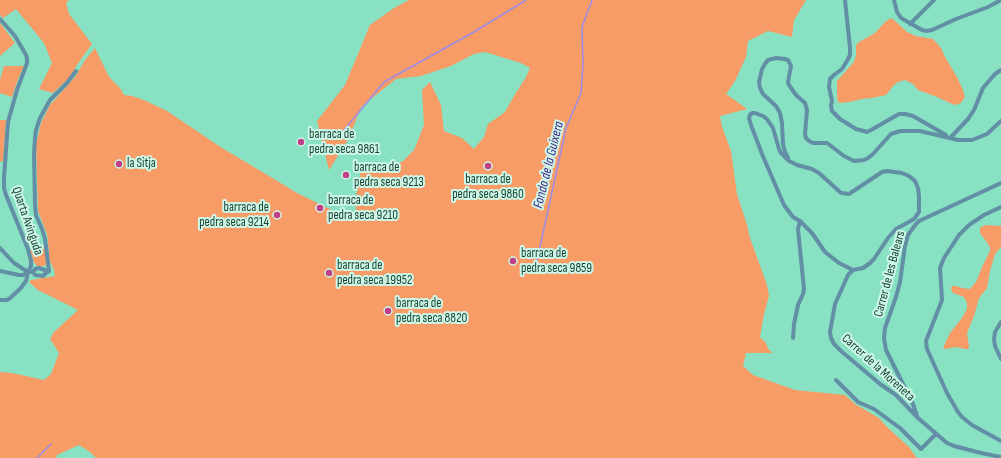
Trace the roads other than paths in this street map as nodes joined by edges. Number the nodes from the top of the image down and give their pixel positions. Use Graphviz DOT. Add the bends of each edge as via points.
graph roads {
  1 [pos="846,0"];
  2 [pos="894,0"];
  3 [pos="934,0"];
  4 [pos="1001,0"];
  5 [pos="0,19"];
  6 [pos="910,24"];
  7 [pos="1001,70"];
  8 [pos="76,71"];
  9 [pos="1001,121"];
  10 [pos="950,138"];
  11 [pos="789,161"];
  12 [pos="1001,183"];
  13 [pos="1001,207"];
  14 [pos="917,216"];
  15 [pos="921,220"];
  16 [pos="800,222"];
  17 [pos="0,248"];
  18 [pos="852,270"];
  19 [pos="0,271"];
  20 [pos="31,272"];
  21 [pos="46,273"];
  22 [pos="0,300"];
  23 [pos="1001,322"];
  24 [pos="793,338"];
  25 [pos="1001,359"];
  26 [pos="836,380"];
  27 [pos="918,418"];
  28 [pos="936,434"];
  29 [pos="1001,441"];
  30 [pos="1001,457"];
  1 -- 10 [label="street" via="850,55 842,69 830,79 832,111 856,129 868,132 899,114 905,114"];
  2 -- 6 [label="street" via="901,18"];
  3 -- 6 [label="street"];
  4 -- 6 [label="street" via="932,30 922,30"];
  5 -- 20 [label="street, Quarta Avinguda" via="15,36 27,58 8,122 4,188 30,257"];
  7 -- 10 [label="street" via="983,88 974,110"];
  8 -- 21 [label="street" via="50,100 36,130 35,205 46,244 49,271"];
  9 -- 10 [label="street" via="987,134 972,140"];
  10 -- 11 [label="street" via="920,131 900,131 890,134 873,154 859,161 844,156 826,143 813,143 805,134 806,103 788,84 791,66 788,60 776,58 768,60 765,64 759,82 763,94 780,113 783,144"];
  11 -- 14 [label="street" via="819,173 845,194 849,194 882,172 893,171 909,176 918,188"];
  11 -- 16 [label="street" via="778,149 773,128 767,119 752,113 749,118 751,125 777,192 793,217"];
  12 -- 15 [label="street, Carrer de les Balears"];
  13 -- 29 [label="street" via="969,225 944,258 940,268 942,300 926,341 944,387 962,418"];
  14 -- 15 [label="street"];
  14 -- 18 [label="street" via="896,229 870,264"];
  15 -- 27 [label="street, Carrer de les Balears" via="908,235 896,297 884,338 886,350"];
  16 -- 18 [label="street" via="812,233 825,252"];
  16 -- 24 [label="street" via="798,229 804,289 798,305"];
  17 -- 20 [label="street" via="14,263"];
  18 -- 27 [label="street, Carrer de la Moreneta" via="835,304 830,332 834,344"];
  19 -- 20 [label="street" via="19,275"];
  20 -- 21 [label="street" via="39,276"];
  20 -- 21 [label="street" via="39,268"];
  20 -- 22 [label="street" via="15,294 6,300"];
  23 -- 25 [label="street" via="994,339 994,346"];
  26 -- 28 [label="street" via="858,402 874,409 900,428 921,449"];
  27 -- 28 [label="street, Carrer de la Moreneta"];
  28 -- 30 [label="street, Carrer de la Moreneta" via="954,446"];
}
